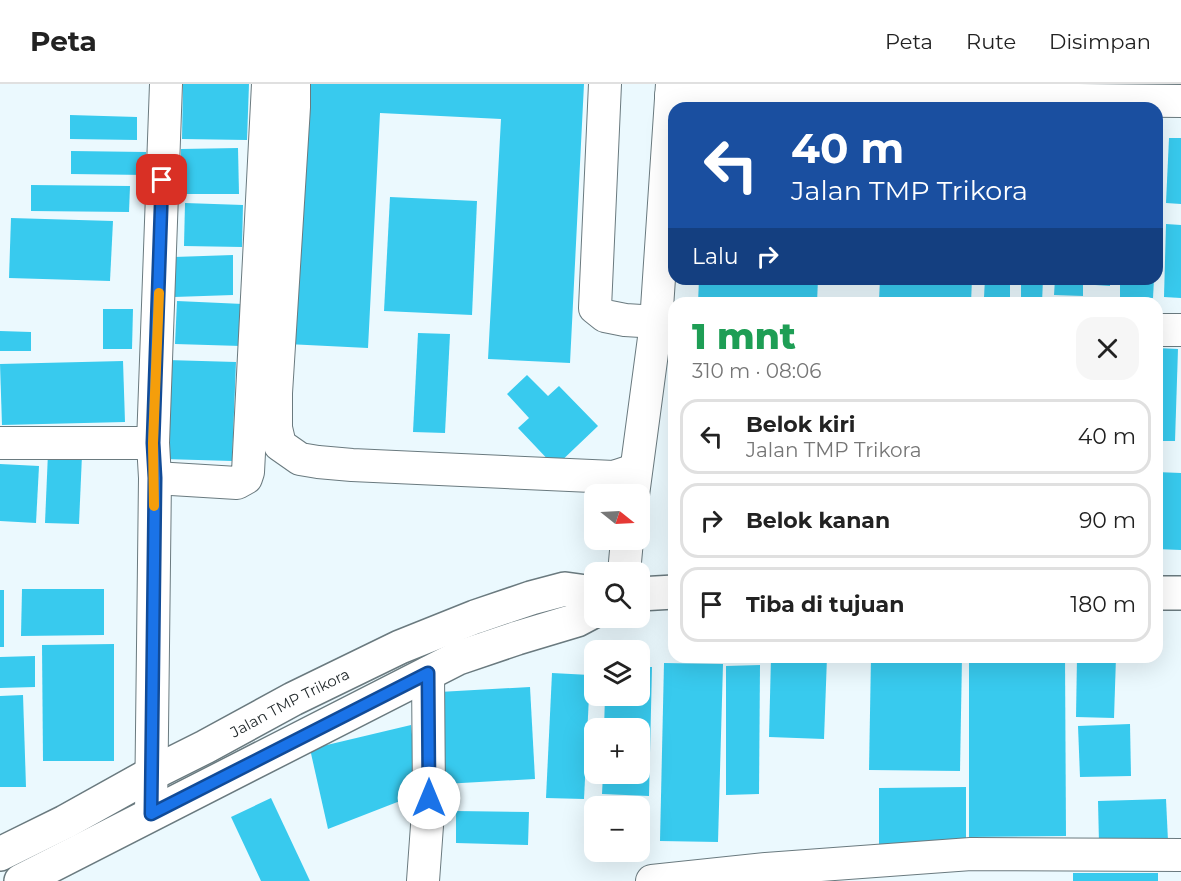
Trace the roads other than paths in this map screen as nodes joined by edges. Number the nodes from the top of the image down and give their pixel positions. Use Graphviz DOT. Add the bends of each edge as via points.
graph roads {
  1 [pos="166,84"];
  2 [pos="268,84"];
  3 [pos="294,84"];
  4 [pos="605,84"];
  5 [pos="671,90"];
  6 [pos="1181,101"];
  7 [pos="668,206"];
  8 [pos="665,323"];
  9 [pos="1163,330"];
  10 [pos="1181,330"];
  11 [pos="0,443"];
  12 [pos="153,443"];
  13 [pos="155,478"];
  14 [pos="634,483"];
  15 [pos="584,591"];
  16 [pos="668,592"];
  17 [pos="650,593"];
  18 [pos="1163,593"];
  19 [pos="1181,593"];
  20 [pos="584,617"];
  21 [pos="428,673"];
  22 [pos="151,774"];
  23 [pos="151,814"];
  24 [pos="0,854"];
  25 [pos="1181,855"];
  26 [pos="766,875"];
  27 [pos="21,881"];
  28 [pos="423,881"];
  29 [pos="652,881"];
  1 -- 12 [label="street"];
  2 -- 13 [label="street" via="248,472 237,483"];
  3 -- 14 [label="street" via="276,393 280,446 300,459 318,462 614,477"];
  4 -- 8 [label="street" via="595,308 605,316"];
  5 -- 6 [label="street"];
  7 -- 8 [label="street"];
  8 -- 14 [label="street"];
  9 -- 10 [label="street"];
  11 -- 12 [label="street"];
  12 -- 13 [label="street"];
  13 -- 22 [label="street"];
  15 -- 22 [label="highway, Jalan TMP Trikora" via="565,589 531,598 400,647"];
  16 -- 17 [label="highway"];
  18 -- 19 [label="highway"];
  20 -- 21 [label="highway" via="458,658"];
  21 -- 23 [label="highway"];
  21 -- 28 [label="street" via="429,798"];
  22 -- 23 [label="street"];
  22 -- 24 [label="highway, Jalan TMP Trikora"];
  23 -- 27 [label="highway"];
  25 -- 26 [label="street" via="971,854"];
  26 -- 29 [label="street"];
}
